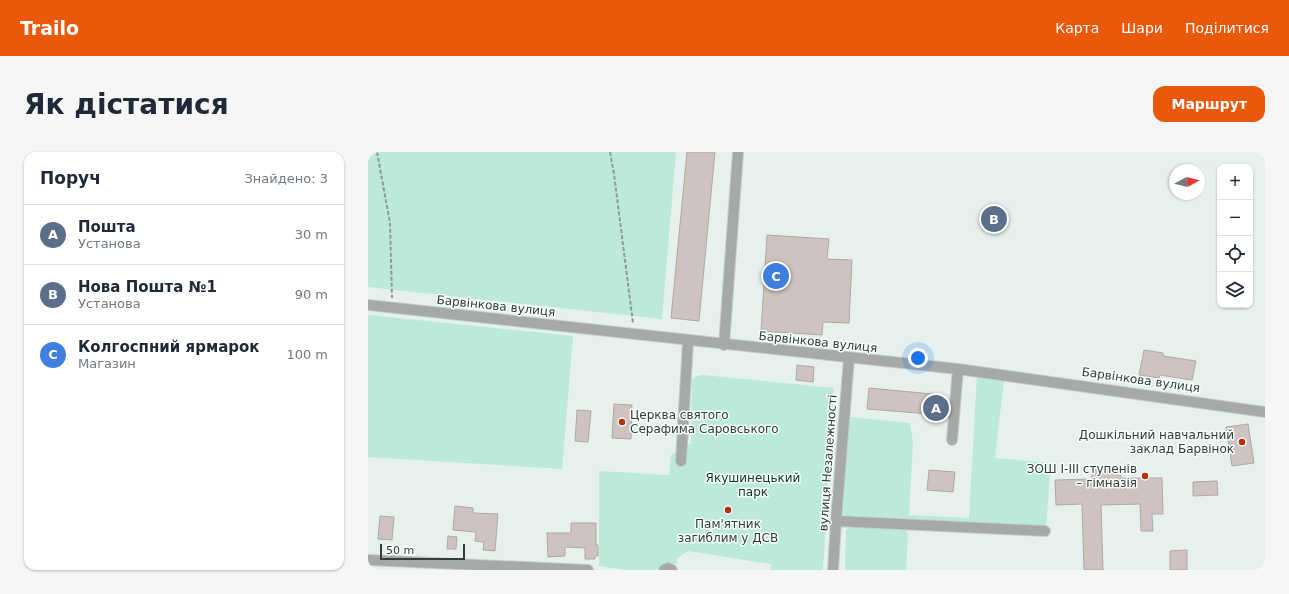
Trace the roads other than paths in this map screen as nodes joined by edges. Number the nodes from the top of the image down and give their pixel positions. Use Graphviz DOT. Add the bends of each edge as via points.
graph roads {
  1 [pos="738,152"];
  2 [pos="368,305"];
  3 [pos="688,340"];
  4 [pos="724,345"];
  5 [pos="849,358"];
  6 [pos="958,369"];
  7 [pos="1265,412"];
  8 [pos="952,440"];
  9 [pos="680,461"];
  10 [pos="836,521"];
  11 [pos="1045,531"];
  12 [pos="368,560"];
  13 [pos="588,570"];
  14 [pos="664,570"];
  15 [pos="672,570"];
  16 [pos="833,570"];
  1 -- 4 [label="street"];
  2 -- 3 [label="street, Барвінкова вулиця"];
  3 -- 4 [label="street, Барвінкова вулиця"];
  3 -- 9 [label="street"];
  4 -- 5 [label="street, Барвінкова вулиця"];
  5 -- 6 [label="street, Барвінкова вулиця"];
  5 -- 10 [label="street, вулиця Незалежності"];
  6 -- 7 [label="street, Барвінкова вулиця"];
  6 -- 8 [label="street"];
  10 -- 11 [label="street"];
  10 -- 16 [label="street, вулиця Незалежності"];
  12 -- 13 [label="street"];
  14 -- 15 [label="street"];
}
